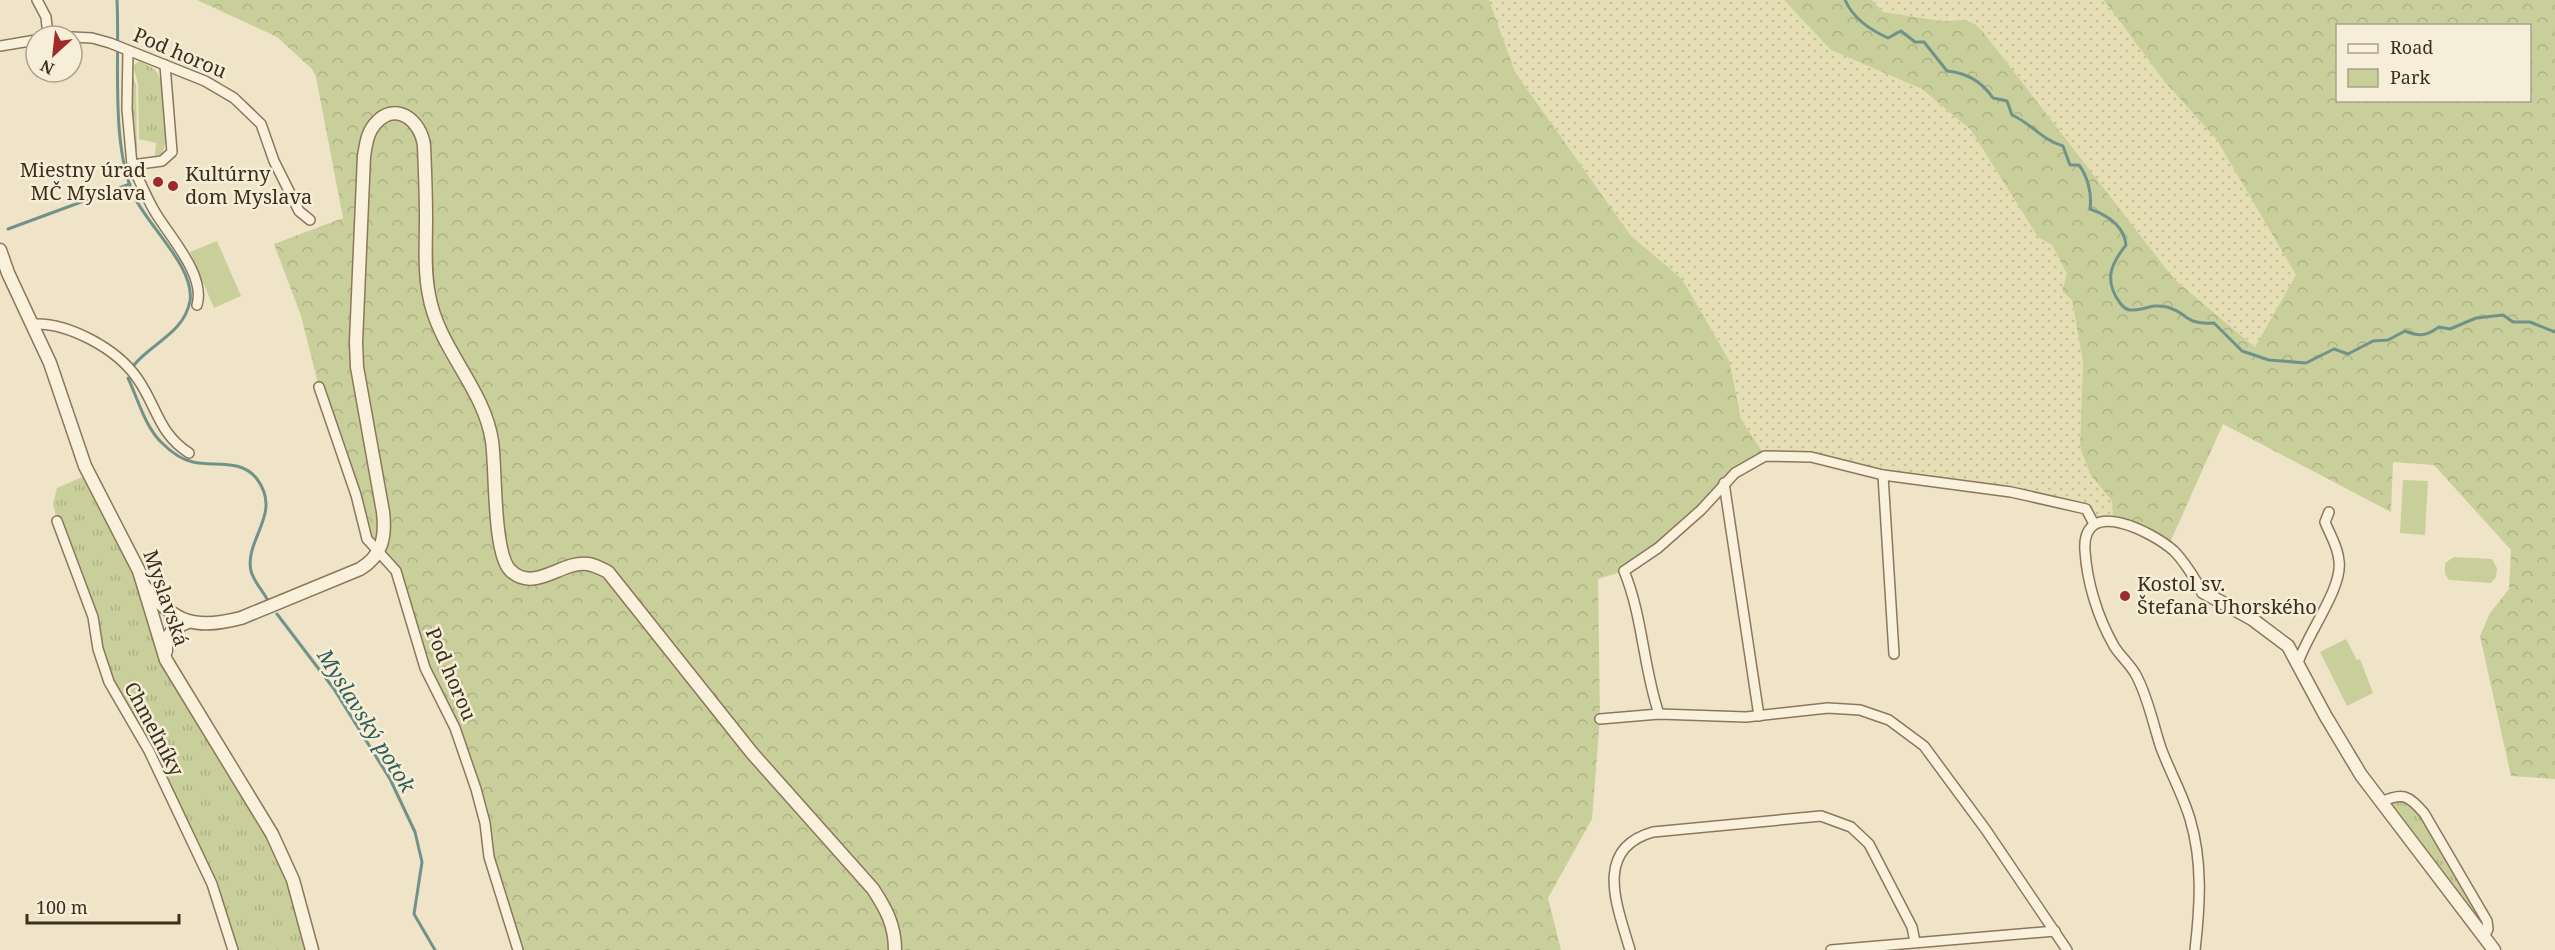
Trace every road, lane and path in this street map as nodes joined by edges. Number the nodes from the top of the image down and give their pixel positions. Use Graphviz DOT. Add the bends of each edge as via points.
graph roads {
  1 [pos="37,0"];
  2 [pos="47,24"];
  3 [pos="84,38"];
  4 [pos="24,42"];
  5 [pos="0,46"];
  6 [pos="126,50"];
  7 [pos="165,65"];
  8 [pos="132,165"];
  9 [pos="310,220"];
  10 [pos="0,250"];
  11 [pos="4,275"];
  12 [pos="197,305"];
  13 [pos="33,324"];
  14 [pos="319,387"];
  15 [pos="189,453"];
  16 [pos="1884,475"];
  17 [pos="1724,483"];
  18 [pos="2329,512"];
  19 [pos="57,521"];
  20 [pos="2094,524"];
  21 [pos="380,550"];
  22 [pos="144,586"];
  23 [pos="2203,592"];
  24 [pos="188,622"];
  25 [pos="1894,654"];
  26 [pos="166,660"];
  27 [pos="2298,663"];
  28 [pos="1659,714"];
  29 [pos="1760,716"];
  30 [pos="1600,718"];
  31 [pos="2381,802"];
  32 [pos="2055,931"];
  33 [pos="2484,937"];
  34 [pos="1916,942"];
  35 [pos="233,950"];
  36 [pos="312,950"];
  37 [pos="518,950"];
  38 [pos="895,950"];
  39 [pos="1630,950"];
  40 [pos="1831,950"];
  41 [pos="2067,950"];
  42 [pos="2195,950"];
  43 [pos="2494,950"];
  1 -- 2 [label="street"];
  3 -- 6 [label="street, Pod horou"];
  4 -- 5 [label="street"];
  6 -- 7 [label="street, Pod horou"];
  6 -- 8 [label="street"];
  7 -- 8 [label="street" via="172,152 162,161"];
  7 -- 9 [label="street, Pod horou" via="227,92 261,124 274,161 299,210"];
  8 -- 12 [label="street" via="148,200 185,256 198,292"];
  10 -- 11 [label="street, Myslavská"];
  11 -- 13 [label="street, Myslavská"];
  13 -- 15 [label="street" via="70,328 112,355 136,375 162,428"];
  13 -- 22 [label="street, Myslavská" via="85,466"];
  14 -- 21 [label="street, Pod horou" via="356,495 361,523 367,539"];
  16 -- 17 [label="street" via="1811,457 1765,456"];
  16 -- 20 [label="street" via="2011,492 2086,509"];
  16 -- 25 [label="street"];
  17 -- 28 [label="street" via="1701,510 1658,548 1624,571 1637,610 1650,688"];
  17 -- 29 [label="street"];
  18 -- 27 [label="street" via="2325,522 2336,544 2340,572"];
  19 -- 35 [label="street, Chmeľníky" via="90,609 109,682 149,751 212,884"];
  20 -- 23 [label="street" via="2105,520 2124,524 2154,538 2173,551"];
  20 -- 42 [label="street" via="2086,533 2084,550 2092,591 2115,646 2136,675 2197,846 2200,872"];
  21 -- 24 [label="street" via="360,569 241,618 210,625"];
  21 -- 37 [label="street, Pod horou" via="396,571 425,668 455,728 476,789 489,857"];
  21 -- 38 [label="street" via="385,527 357,367 357,308 365,146 376,122 394,114 410,117 423,135 429,298 488,420 500,543 506,564 515,574 530,578 587,563 609,572 746,745 873,889 895,932"];
  22 -- 24 [label="street" via="165,609"];
  22 -- 26 [label="street, Myslavská"];
  23 -- 27 [label="street" via="2274,634 2288,646"];
  24 -- 26 [label="street" via="167,636"];
  26 -- 36 [label="street, Myslavská" via="272,834 293,880"];
  27 -- 31 [label="street" via="2325,715"];
  28 -- 29 [label="street"];
  28 -- 30 [label="street"];
  29 -- 32 [label="street" via="1828,708 1860,710 1889,720 1914,736 1986,830"];
  31 -- 33 [label="street"];
  31 -- 33 [label="street" via="2404,796 2424,813 2487,921"];
  32 -- 34 [label="street"];
  32 -- 41 [label="street"];
  33 -- 43 [label="street"];
  34 -- 39 [label="street" via="1869,844 1842,822 1807,815 1653,832 1636,839 1618,860 1613,884"];
  34 -- 40 [label="street"];
}
